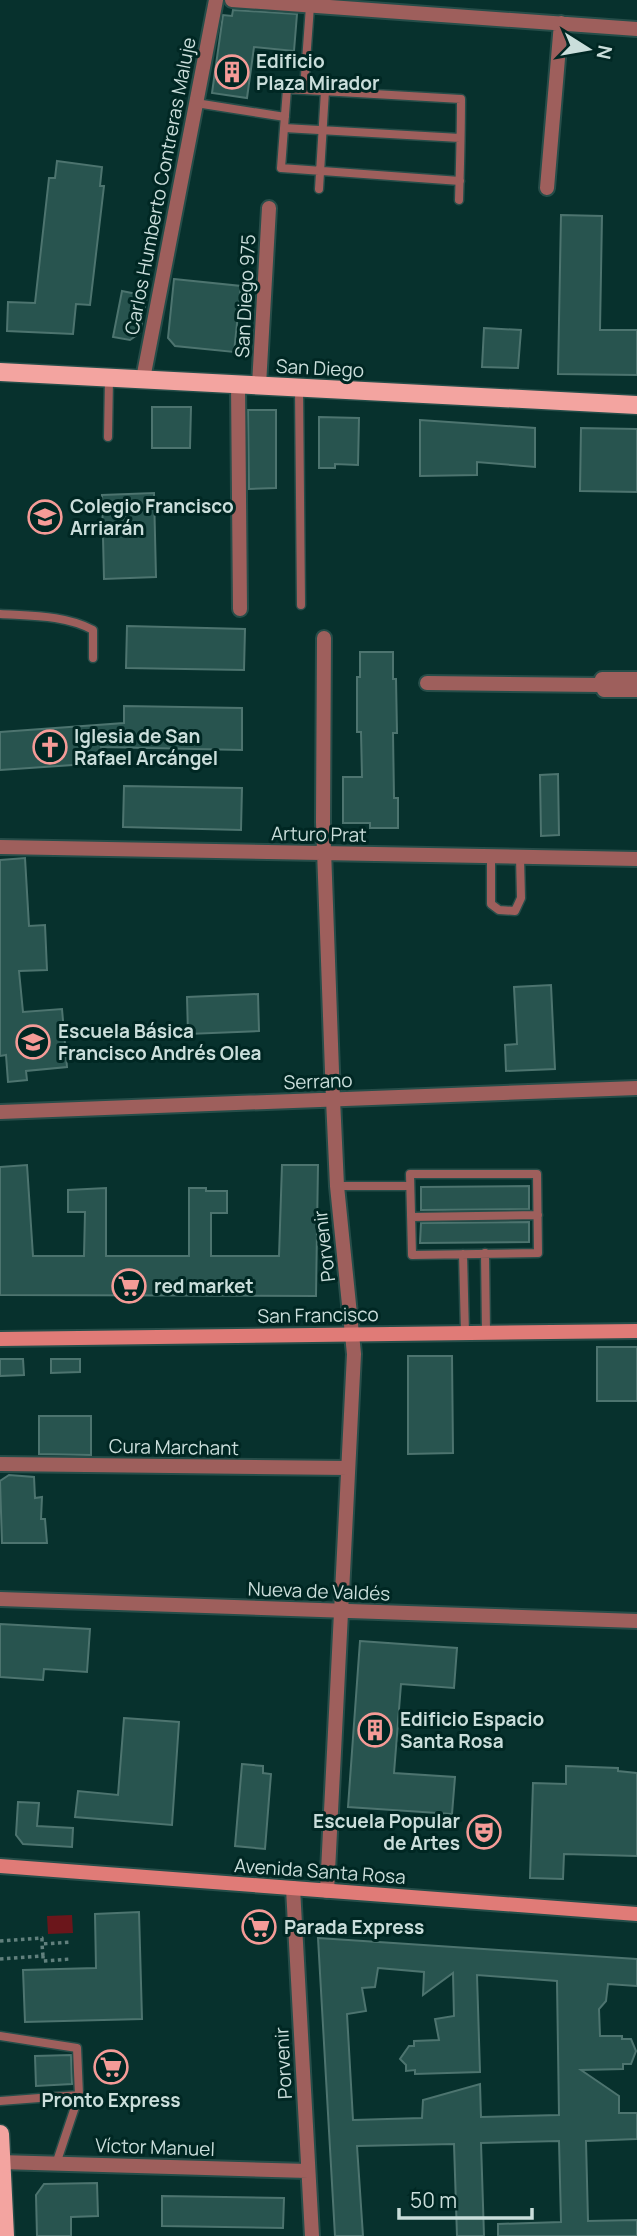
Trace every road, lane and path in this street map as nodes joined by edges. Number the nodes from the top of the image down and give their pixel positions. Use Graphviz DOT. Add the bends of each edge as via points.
graph roads {
  1 [pos="216,0"];
  2 [pos="232,0"];
  3 [pos="310,6"];
  4 [pos="561,23"];
  5 [pos="637,29"];
  6 [pos="304,89"];
  7 [pos="325,91"];
  8 [pos="196,103"];
  9 [pos="285,117"];
  10 [pos="284,128"];
  11 [pos="323,130"];
  12 [pos="460,138"];
  13 [pos="321,171"];
  14 [pos="460,181"];
  15 [pos="547,188"];
  16 [pos="319,189"];
  17 [pos="459,200"];
  18 [pos="269,208"];
  19 [pos="0,372"];
  20 [pos="109,378"];
  21 [pos="143,379"];
  22 [pos="237,384"];
  23 [pos="259,385"];
  24 [pos="299,388"];
  25 [pos="637,405"];
  26 [pos="108,437"];
  27 [pos="301,605"];
  28 [pos="240,609"];
  29 [pos="0,614"];
  30 [pos="324,638"];
  31 [pos="93,658"];
  32 [pos="637,679"];
  33 [pos="427,683"];
  34 [pos="601,685"];
  35 [pos="637,690"];
  36 [pos="0,847"];
  37 [pos="325,853"];
  38 [pos="491,856"];
  39 [pos="520,857"];
  40 [pos="637,859"];
  41 [pos="637,1088"];
  42 [pos="333,1100"];
  43 [pos="0,1112"];
  44 [pos="410,1185"];
  45 [pos="337,1186"];
  46 [pos="538,1215"];
  47 [pos="411,1217"];
  48 [pos="485,1253"];
  49 [pos="463,1254"];
  50 [pos="637,1331"];
  51 [pos="486,1332"];
  52 [pos="353,1333"];
  53 [pos="465,1333"];
  54 [pos="0,1339"];
  55 [pos="0,1464"];
  56 [pos="348,1468"];
  57 [pos="0,1600"];
  58 [pos="340,1611"];
  59 [pos="637,1621"];
  60 [pos="0,1866"];
  61 [pos="293,1888"];
  62 [pos="327,1891"];
  63 [pos="637,1914"];
  64 [pos="0,1941"];
  65 [pos="71,1942"];
  66 [pos="42,1944"];
  67 [pos="43,1956"];
  68 [pos="0,1959"];
  69 [pos="70,1959"];
  70 [pos="0,2036"];
  71 [pos="79,2095"];
  72 [pos="0,2101"];
  73 [pos="0,2134"];
  74 [pos="1,2162"];
  75 [pos="56,2164"];
  76 [pos="308,2171"];
  77 [pos="5,2236"];
  78 [pos="312,2236"];
  1 -- 8 [label="street, Carlos Humberto Contreras Maluje"];
  2 -- 3 [label="street"];
  3 -- 4 [label="street"];
  3 -- 6 [label="lane"];
  4 -- 5 [label="street"];
  4 -- 15 [label="street"];
  6 -- 7 [label="lane"];
  6 -- 9 [label="lane" via="286,89"];
  7 -- 11 [label="lane"];
  7 -- 12 [label="lane" via="461,99"];
  8 -- 9 [label="lane"];
  8 -- 21 [label="street, Carlos Humberto Contreras Maluje"];
  9 -- 10 [label="lane"];
  10 -- 11 [label="lane"];
  10 -- 13 [label="lane" via="281,168"];
  11 -- 12 [label="lane"];
  11 -- 13 [label="lane"];
  12 -- 14 [label="lane"];
  13 -- 14 [label="lane"];
  13 -- 16 [label="lane"];
  14 -- 17 [label="lane"];
  18 -- 23 [label="street, San Diego 975"];
  19 -- 20 [label="main road, San Diego"];
  20 -- 21 [label="main road, San Diego"];
  20 -- 26 [label="lane"];
  21 -- 22 [label="main road, San Diego"];
  22 -- 23 [label="main road, San Diego"];
  22 -- 28 [label="street"];
  23 -- 24 [label="main road, San Diego"];
  24 -- 25 [label="main road, San Diego"];
  24 -- 27 [label="lane"];
  29 -- 31 [label="lane" via="57,617 85,625 93,629"];
  30 -- 37 [label="street, Porvenir"];
  32 -- 34 [label="street" via="603,679"];
  33 -- 34 [label="street"];
  34 -- 35 [label="street" via="604,690"];
  36 -- 37 [label="street, Arturo Prat"];
  37 -- 38 [label="street, Arturo Prat"];
  37 -- 42 [label="street, Porvenir"];
  38 -- 39 [label="street, Arturo Prat"];
  38 -- 39 [label="lane" via="491,904 506,911 515,911 522,898"];
  39 -- 40 [label="street, Arturo Prat"];
  41 -- 42 [label="street, Serrano"];
  42 -- 43 [label="street, Serrano"];
  42 -- 45 [label="street, Porvenir"];
  44 -- 45 [label="lane"];
  44 -- 46 [label="lane" via="410,1174 537,1174"];
  44 -- 47 [label="lane"];
  45 -- 52 [label="street, Porvenir"];
  46 -- 47 [label="lane"];
  46 -- 48 [label="lane" via="538,1253"];
  47 -- 49 [label="lane" via="412,1255"];
  48 -- 49 [label="lane"];
  48 -- 51 [label="lane"];
  49 -- 53 [label="lane"];
  50 -- 51 [label="main road, San Francisco"];
  51 -- 53 [label="main road, San Francisco"];
  52 -- 53 [label="main road, San Francisco"];
  52 -- 54 [label="main road, San Francisco"];
  52 -- 56 [label="street, Porvenir"];
  55 -- 56 [label="street, Cura Marchant"];
  56 -- 58 [label="street, Porvenir"];
  57 -- 58 [label="street, Nueva de Valdés"];
  58 -- 59 [label="street, Nueva de Valdés"];
  58 -- 62 [label="street, Porvenir"];
  60 -- 61 [label="main road, Avenida Santa Rosa"];
  61 -- 62 [label="main road, Avenida Santa Rosa"];
  61 -- 76 [label="street, Porvenir"];
  62 -- 63 [label="main road, Avenida Santa Rosa"];
  64 -- 66 [label="path" via="42,1938"];
  65 -- 66 [label="path"];
  66 -- 67 [label="path"];
  67 -- 68 [label="path"];
  67 -- 69 [label="path" via="43,1961"];
  70 -- 71 [label="lane" via="77,2048"];
  71 -- 72 [label="lane"];
  71 -- 75 [label="lane"];
  73 -- 74 [label="main road"];
  74 -- 75 [label="street, Víctor Manuel"];
  74 -- 77 [label="main road"];
  75 -- 76 [label="street, Víctor Manuel"];
  76 -- 78 [label="street, Porvenir"];
}
